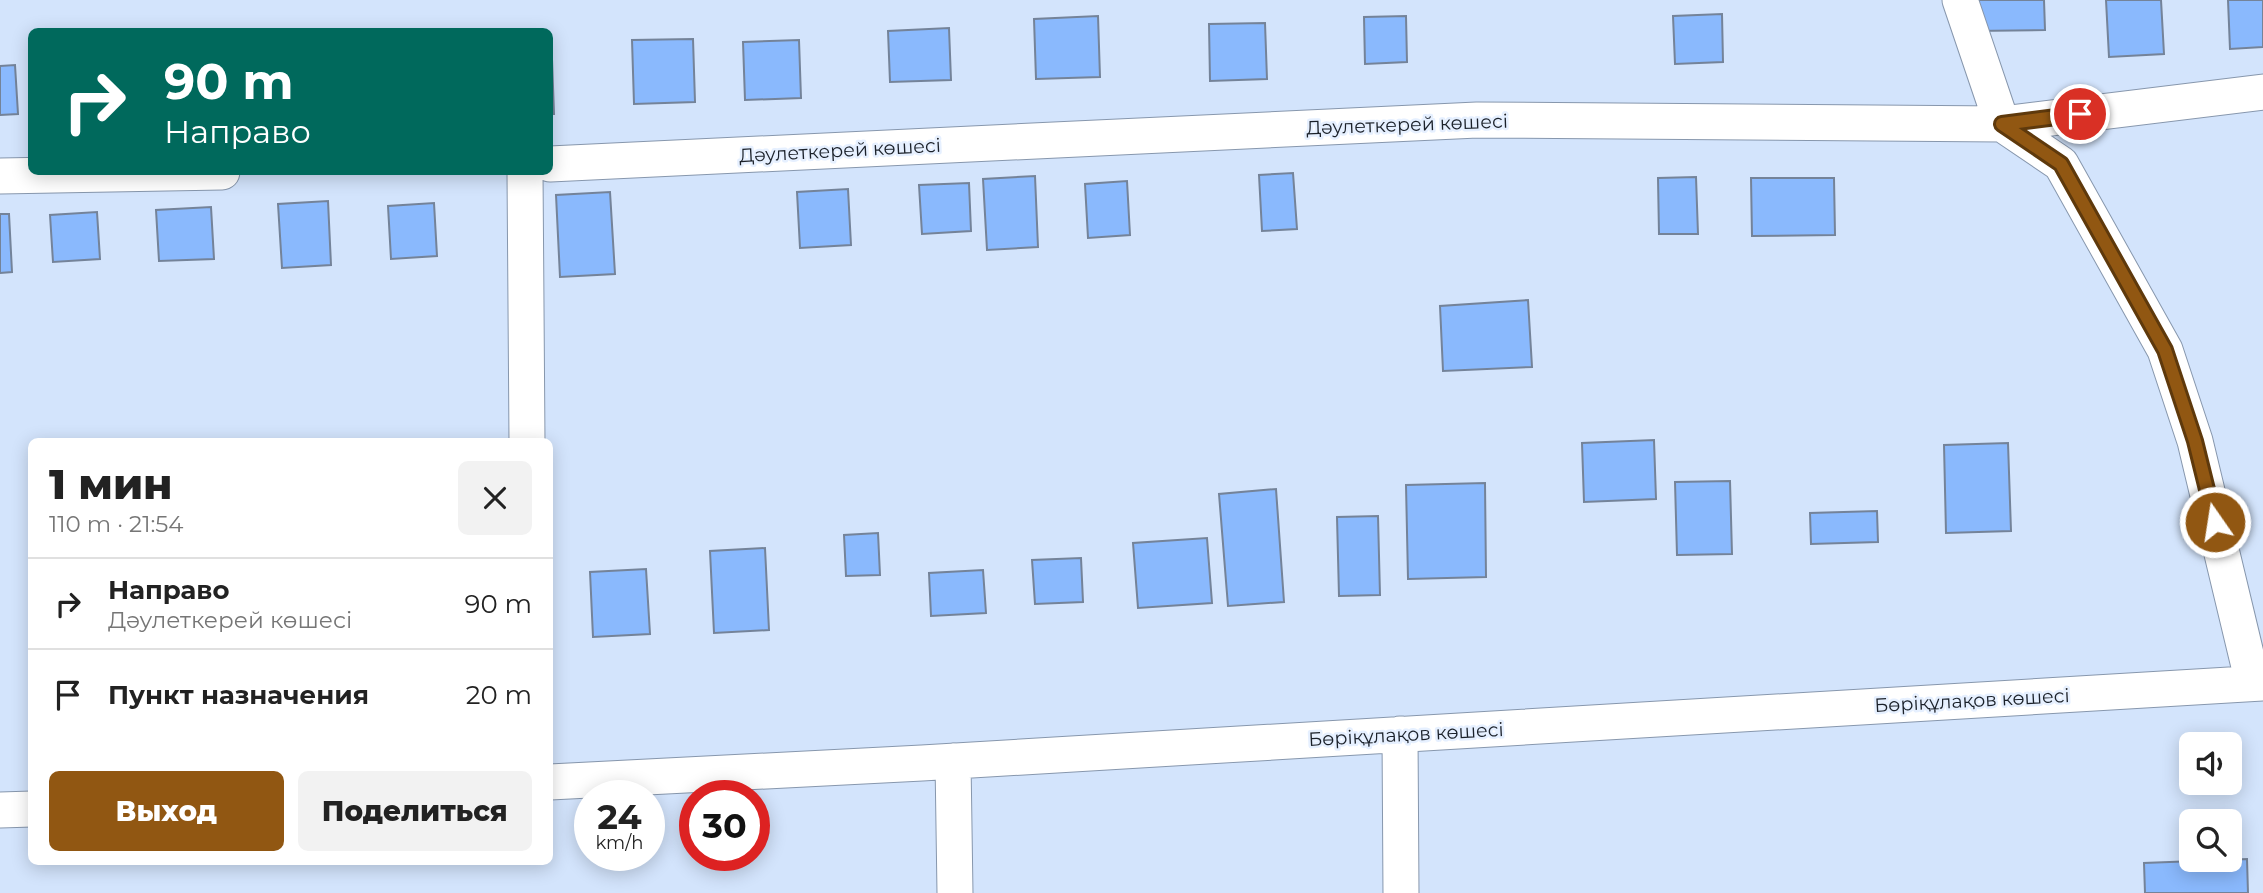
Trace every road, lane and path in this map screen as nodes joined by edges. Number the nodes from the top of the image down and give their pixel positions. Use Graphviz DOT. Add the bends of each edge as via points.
graph roads {
  1 [pos="1960,0"];
  2 [pos="2263,92"];
  3 [pos="2002,124"];
  4 [pos="553,164"];
  5 [pos="56,175"];
  6 [pos="525,175"];
  7 [pos="0,176"];
  8 [pos="527,438"];
  9 [pos="2258,683"];
  10 [pos="1400,734"];
  11 [pos="953,761"];
  12 [pos="553,782"];
  13 [pos="28,809"];
  14 [pos="0,810"];
  15 [pos="955,893"];
  16 [pos="1401,893"];
  1 -- 3 [label="street"];
  2 -- 3 [label="street, Дәулеткерей көшесі"];
  3 -- 4 [label="street, Дәулеткерей көшесі" via="1477,120"];
  3 -- 9 [label="street" via="2061,164 2165,350 2195,441"];
  5 -- 7 [label="street"];
  6 -- 8 [label="street"];
  9 -- 10 [label="street, Бөріқұлақов көшесі"];
  10 -- 11 [label="street, Бөріқұлақов көшесі"];
  10 -- 16 [label="street"];
  11 -- 12 [label="street, Бөріқұлақов көшесі"];
  11 -- 15 [label="street"];
  13 -- 14 [label="street"];
}
